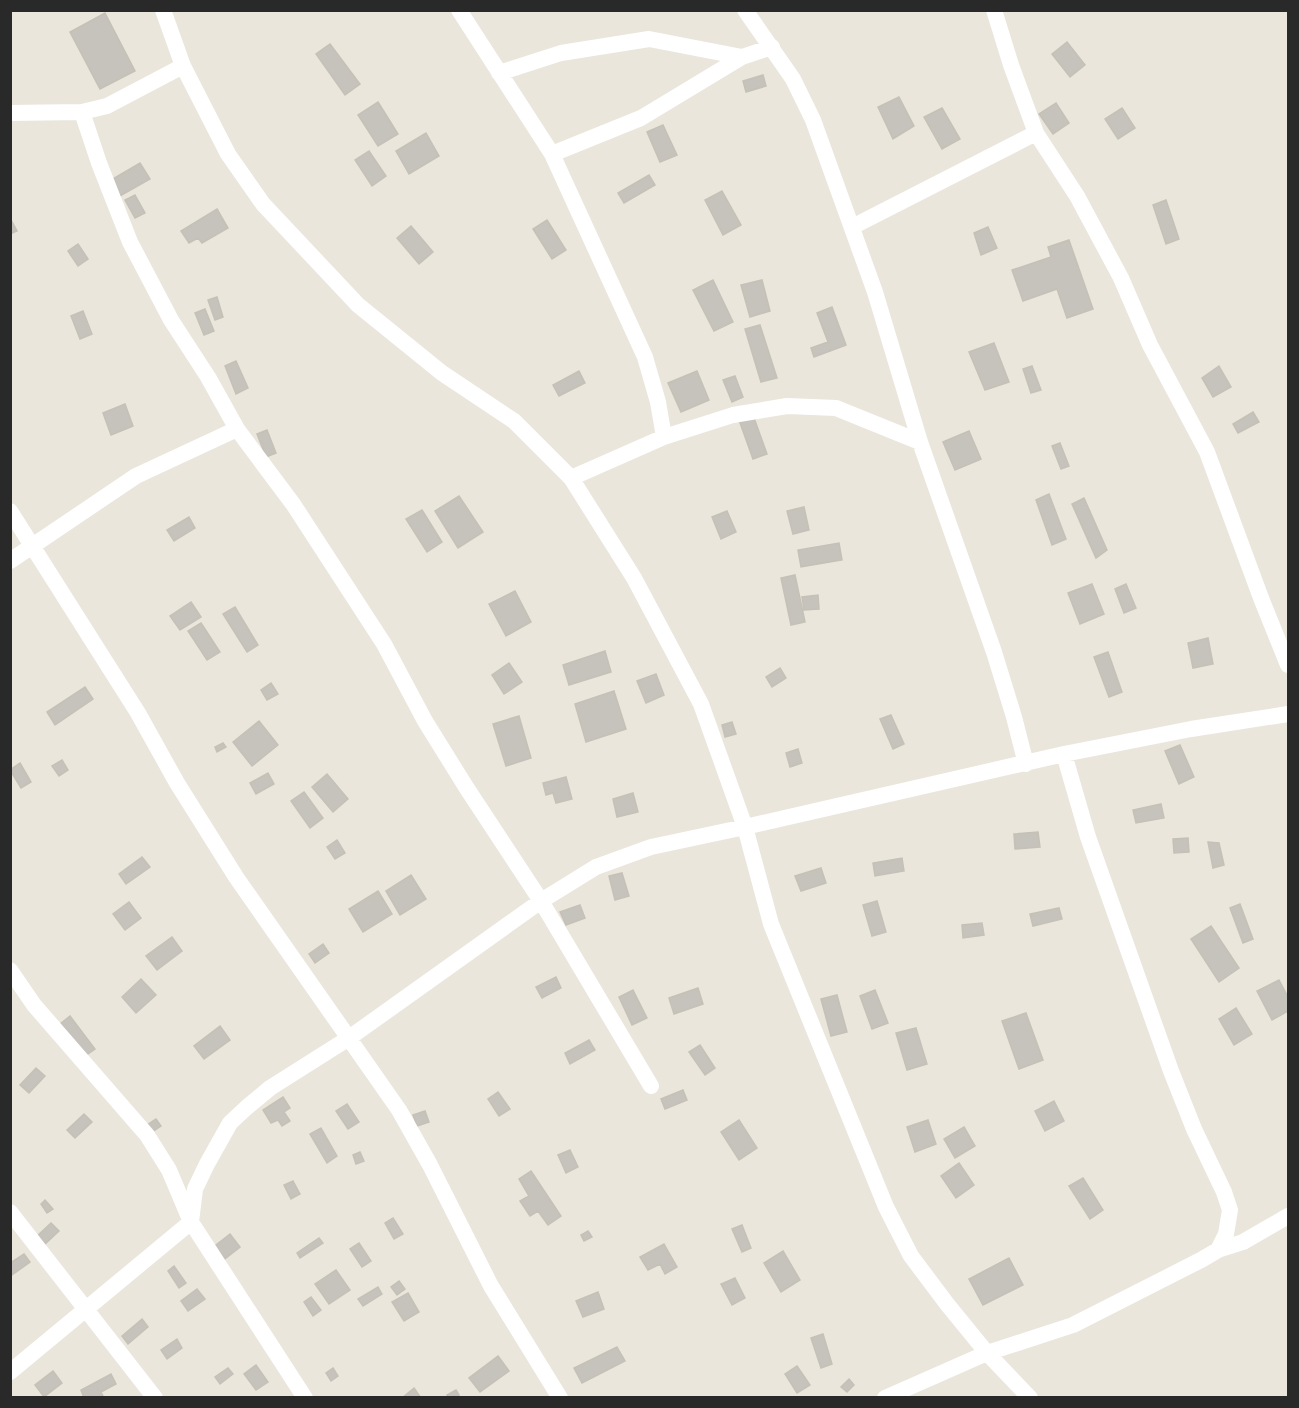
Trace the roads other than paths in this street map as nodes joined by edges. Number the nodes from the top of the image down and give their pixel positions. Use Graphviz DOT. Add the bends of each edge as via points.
graph roads {
  1 [pos="164,10"];
  2 [pos="459,10"];
  3 [pos="745,10"];
  4 [pos="994,10"];
  5 [pos="772,47"];
  6 [pos="742,57"];
  7 [pos="183,66"];
  8 [pos="499,73"];
  9 [pos="82,112"];
  10 [pos="10,113"];
  11 [pos="1036,133"];
  12 [pos="552,154"];
  13 [pos="852,227"];
  14 [pos="237,429"];
  15 [pos="664,437"];
  16 [pos="920,442"];
  17 [pos="571,478"];
  18 [pos="10,511"];
  19 [pos="33,545"];
  20 [pos="10,561"];
  21 [pos="1288,664"];
  22 [pos="1288,714"];
  23 [pos="1064,754"];
  24 [pos="1026,764"];
  25 [pos="746,827"];
  26 [pos="541,901"];
  27 [pos="10,970"];
  28 [pos="349,1038"];
  29 [pos="651,1086"];
  30 [pos="10,1212"];
  31 [pos="1288,1216"];
  32 [pos="190,1222"];
  33 [pos="1218,1250"];
  34 [pos="87,1309"];
  35 [pos="987,1353"];
  36 [pos="10,1372"];
  37 [pos="155,1398"];
  38 [pos="305,1398"];
  39 [pos="560,1398"];
  40 [pos="885,1398"];
  41 [pos="1030,1398"];
  1 -- 7 [label="street"];
  2 -- 8 [label="street"];
  3 -- 5 [label="street"];
  4 -- 11 [label="street"];
  5 -- 6 [label="street"];
  5 -- 13 [label="street" via="813,120"];
  6 -- 8 [label="street" via="649,39 561,53"];
  6 -- 12 [label="street" via="641,118"];
  7 -- 9 [label="street" via="107,106"];
  7 -- 17 [label="street" via="228,154 262,204 358,305 442,373 514,421"];
  8 -- 12 [label="street"];
  9 -- 10 [label="street"];
  9 -- 14 [label="street" via="130,242 171,320"];
  11 -- 13 [label="street"];
  11 -- 21 [label="street" via="1077,196 1121,278 1150,345 1207,452"];
  12 -- 15 [label="street" via="645,357"];
  13 -- 16 [label="street"];
  14 -- 19 [label="street" via="136,476"];
  14 -- 26 [label="street" via="322,546 384,644 425,721"];
  15 -- 16 [label="street" via="733,415 787,406 836,408"];
  15 -- 17 [label="street"];
  16 -- 24 [label="street" via="994,652"];
  17 -- 25 [label="street" via="634,578 701,704"];
  18 -- 19 [label="street"];
  19 -- 20 [label="street"];
  19 -- 28 [label="street" via="236,877"];
  22 -- 23 [label="street"];
  23 -- 24 [label="street"];
  23 -- 33 [label="street" via="1088,837 1167,1059 1230,1210 1226,1234"];
  24 -- 25 [label="street"];
  25 -- 26 [label="street" via="651,846 596,867"];
  25 -- 35 [label="street" via="771,924 886,1207 911,1256"];
  26 -- 28 [label="street"];
  26 -- 29 [label="street"];
  27 -- 32 [label="street" via="34,1005 147,1135 169,1170"];
  28 -- 32 [label="street" via="270,1088 230,1123 195,1189"];
  28 -- 39 [label="street" via="399,1110 491,1286"];
  30 -- 34 [label="street"];
  31 -- 33 [label="street" via="1243,1242"];
  32 -- 34 [label="street"];
  32 -- 38 [label="street"];
  33 -- 35 [label="street" via="1073,1325"];
  34 -- 36 [label="street"];
  34 -- 37 [label="street"];
  35 -- 40 [label="street"];
  35 -- 41 [label="street"];
}
